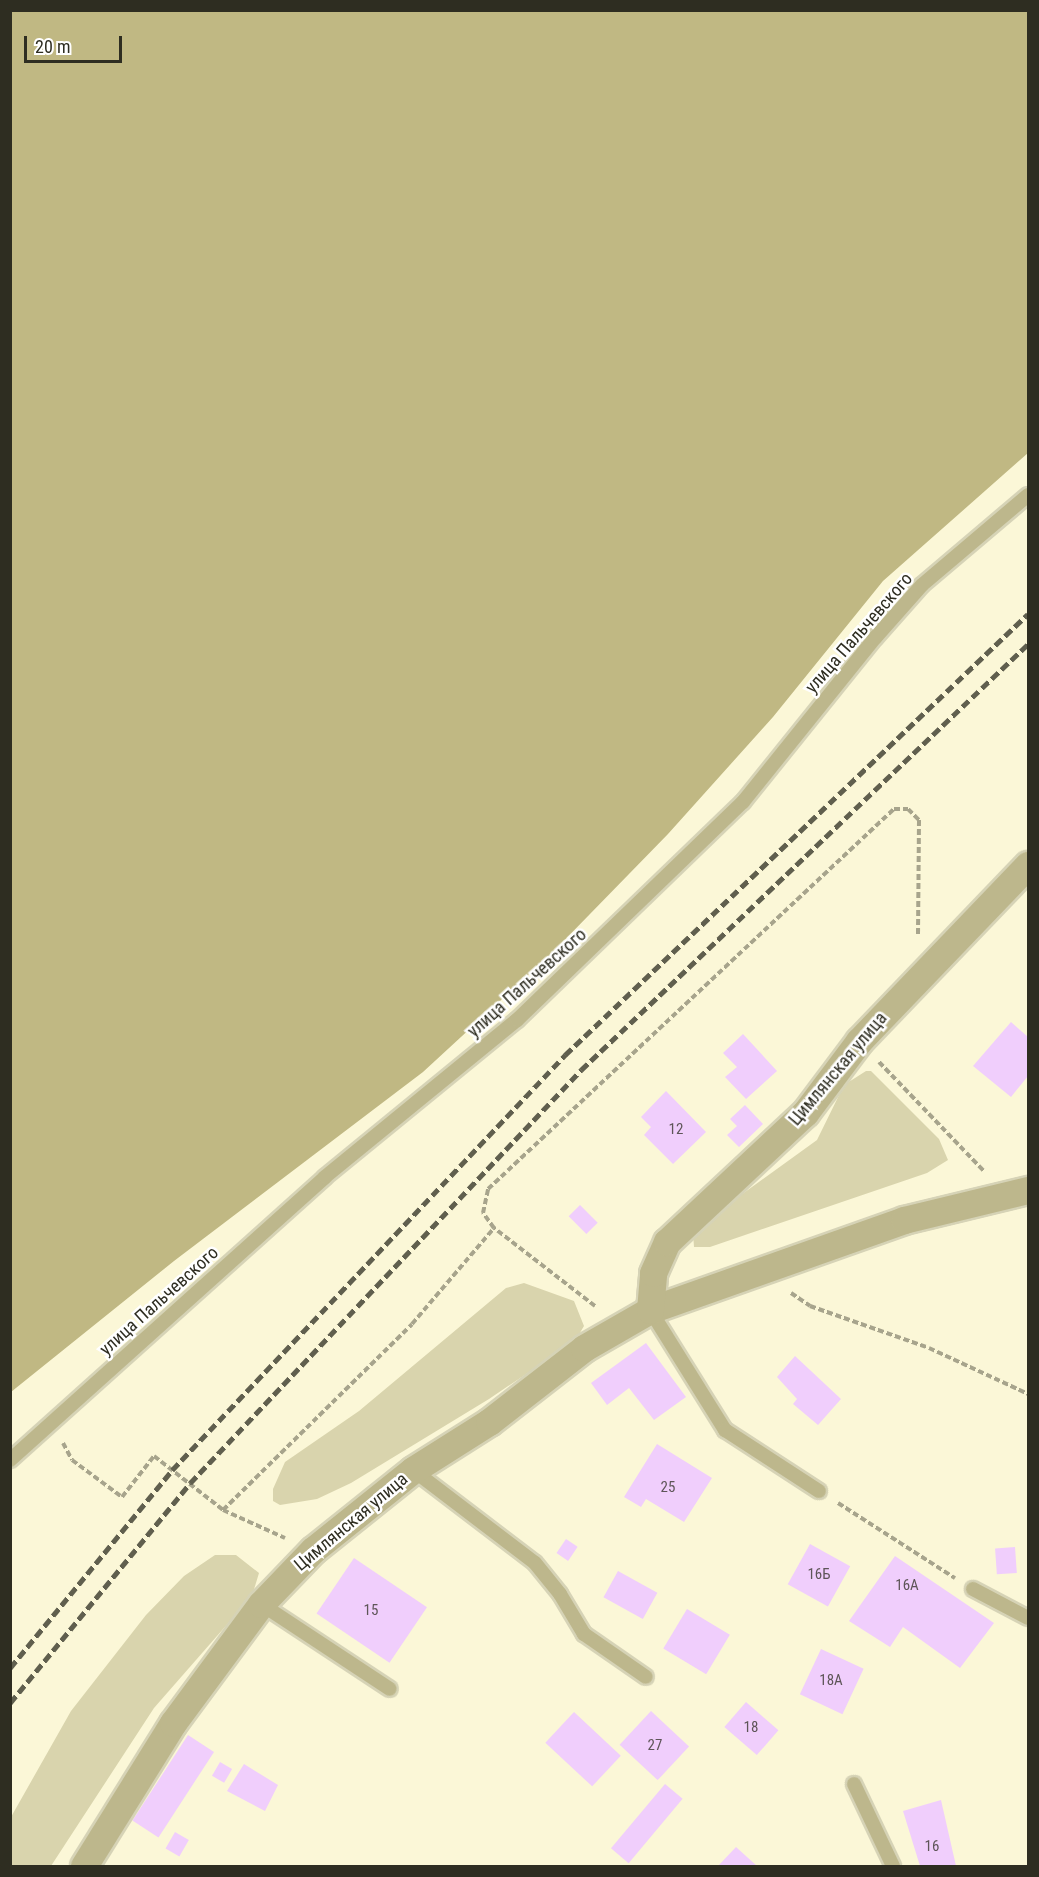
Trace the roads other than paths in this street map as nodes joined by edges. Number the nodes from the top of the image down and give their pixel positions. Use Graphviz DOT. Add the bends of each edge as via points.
graph roads {
  1 [pos="1029,495"];
  2 [pos="1029,865"];
  3 [pos="1018,1192"];
  4 [pos="650,1310"];
  5 [pos="10,1460"];
  6 [pos="413,1470"];
  7 [pos="819,1491"];
  8 [pos="973,1589"];
  9 [pos="261,1604"];
  10 [pos="1029,1618"];
  11 [pos="646,1677"];
  12 [pos="390,1689"];
  13 [pos="854,1784"];
  14 [pos="84,1866"];
  15 [pos="893,1866"];
  1 -- 5 [label="lane, улица Пальчевского" via="922,585 743,802 517,1020 325,1177"];
  2 -- 4 [label="street, Цимлянская улица" via="859,1041 805,1113 667,1242 653,1273"];
  3 -- 4 [label="street, Цимлянская улица" via="904,1220"];
  4 -- 6 [label="street, Цимлянская улица" via="619,1325 489,1422"];
  4 -- 7 [label="lane" via="725,1430"];
  6 -- 9 [label="street, Цимлянская улица" via="313,1550"];
  6 -- 11 [label="lane" via="535,1563 584,1634"];
  8 -- 10 [label="lane"];
  9 -- 12 [label="lane"];
  9 -- 14 [label="street, Цимлянская улица" via="173,1723"];
  13 -- 15 [label="lane"];
}
